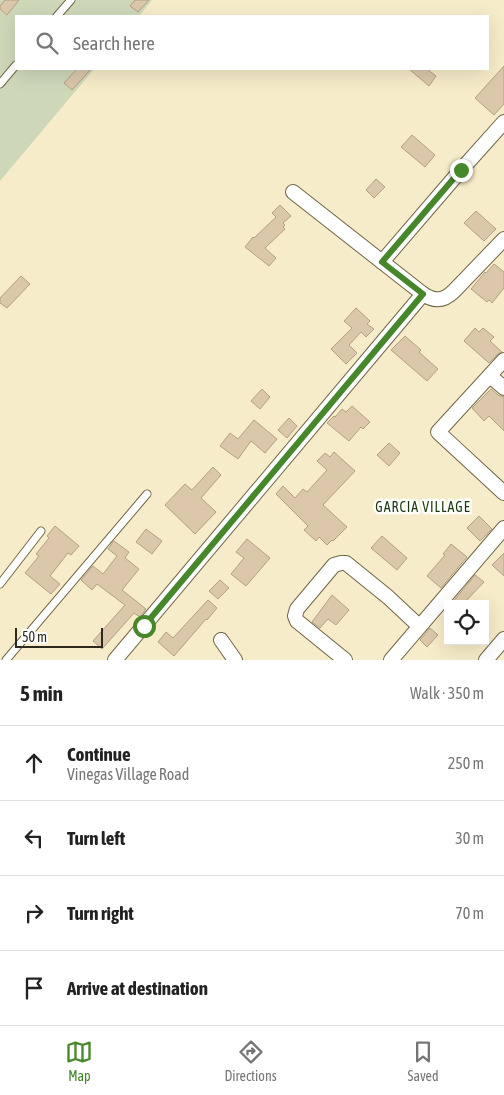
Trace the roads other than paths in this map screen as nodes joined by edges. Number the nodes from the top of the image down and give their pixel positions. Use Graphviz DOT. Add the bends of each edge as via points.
graph roads {
  1 [pos="71,0"];
  2 [pos="58,15"];
  3 [pos="15,66"];
  4 [pos="0,84"];
  5 [pos="504,122"];
  6 [pos="293,192"];
  7 [pos="504,239"];
  8 [pos="382,262"];
  9 [pos="423,294"];
  10 [pos="504,360"];
  11 [pos="490,376"];
  12 [pos="504,388"];
  13 [pos="504,492"];
  14 [pos="147,494"];
  15 [pos="504,528"];
  16 [pos="41,531"];
  17 [pos="0,584"];
  18 [pos="420,626"];
  19 [pos="504,639"];
  20 [pos="221,640"];
  21 [pos="6,660"];
  22 [pos="115,660"];
  23 [pos="234,660"];
  24 [pos="345,660"];
  25 [pos="391,660"];
  26 [pos="486,660"];
  1 -- 2 [label="lane"];
  3 -- 4 [label="lane"];
  5 -- 8 [label="street"];
  6 -- 8 [label="street"];
  7 -- 9 [label="street" via="450,295 437,300"];
  8 -- 9 [label="street"];
  9 -- 22 [label="street"];
  10 -- 11 [label="street"];
  11 -- 12 [label="street"];
  11 -- 13 [label="street" via="438,432"];
  14 -- 21 [label="lane"];
  15 -- 18 [label="street"];
  16 -- 17 [label="lane"];
  18 -- 24 [label="street" via="346,563 334,565 296,609 295,616"];
  18 -- 25 [label="street"];
  19 -- 26 [label="street"];
  20 -- 23 [label="street"];
}
